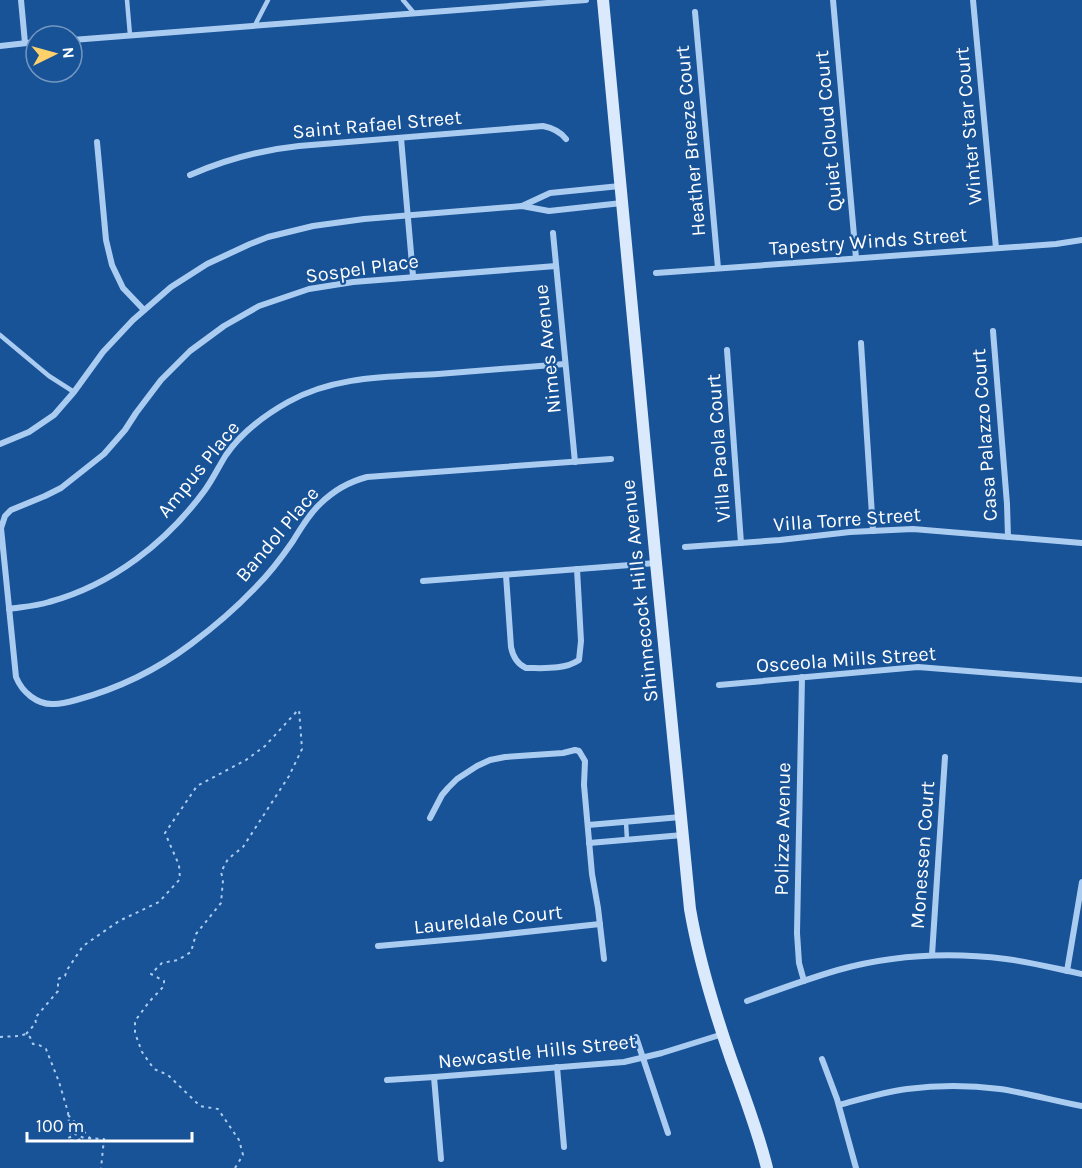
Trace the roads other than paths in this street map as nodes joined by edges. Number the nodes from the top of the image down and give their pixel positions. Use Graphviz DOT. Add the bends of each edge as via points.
graph roads {
  1 [pos="21,0"];
  2 [pos="127,0"];
  3 [pos="268,0"];
  4 [pos="403,0"];
  5 [pos="586,0"];
  6 [pos="603,0"];
  7 [pos="833,0"];
  8 [pos="973,0"];
  9 [pos="414,12"];
  10 [pos="695,12"];
  11 [pos="255,25"];
  12 [pos="24,32"];
  13 [pos="130,35"];
  14 [pos="84,39"];
  15 [pos="24,43"];
  16 [pos="0,46"];
  17 [pos="401,138"];
  18 [pos="566,139"];
  19 [pos="97,142"];
  20 [pos="190,175"];
  21 [pos="620,186"];
  22 [pos="622,203"];
  23 [pos="522,206"];
  24 [pos="408,216"];
  25 [pos="553,233"];
  26 [pos="1082,240"];
  27 [pos="996,248"];
  28 [pos="856,258"];
  29 [pos="556,266"];
  30 [pos="718,268"];
  31 [pos="656,273"];
  32 [pos="413,276"];
  33 [pos="144,310"];
  34 [pos="993,332"];
  35 [pos="0,335"];
  36 [pos="861,343"];
  37 [pos="727,350"];
  38 [pos="565,364"];
  39 [pos="74,392"];
  40 [pos="0,444"];
  41 [pos="611,459"];
  42 [pos="575,462"];
  43 [pos="873,531"];
  44 [pos="1008,537"];
  45 [pos="741,543"];
  46 [pos="1082,543"];
  47 [pos="685,547"];
  48 [pos="656,562"];
  49 [pos="577,569"];
  50 [pos="506,574"];
  51 [pos="423,581"];
  52 [pos="9,609"];
  53 [pos="802,677"];
  54 [pos="1082,680"];
  55 [pos="719,685"];
  56 [pos="945,757"];
  57 [pos="681,817"];
  58 [pos="430,818"];
  59 [pos="626,822"];
  60 [pos="588,825"];
  61 [pos="683,835"];
  62 [pos="627,840"];
  63 [pos="589,843"];
  64 [pos="1082,882"];
  65 [pos="600,924"];
  66 [pos="378,946"];
  67 [pos="932,955"];
  68 [pos="604,959"];
  69 [pos="1067,971"];
  70 [pos="1082,974"];
  71 [pos="804,981"];
  72 [pos="747,1001"];
  73 [pos="723,1034"];
  74 [pos="636,1037"];
  75 [pos="642,1058"];
  76 [pos="822,1059"];
  77 [pos="557,1067"];
  78 [pos="434,1077"];
  79 [pos="387,1080"];
  80 [pos="839,1105"];
  81 [pos="1082,1106"];
  82 [pos="668,1133"];
  83 [pos="564,1147"];
  84 [pos="441,1159"];
  85 [pos="767,1168"];
  86 [pos="856,1168"];
  1 -- 12 [label="street"];
  2 -- 13 [label="lane"];
  3 -- 11 [label="lane"];
  4 -- 9 [label="lane"];
  5 -- 9 [label="street"];
  6 -- 21 [label="street, Shinnecock Hills Avenue"];
  7 -- 28 [label="street, Quiet Cloud Court"];
  8 -- 27 [label="street, Winter Star Court"];
  9 -- 11 [label="street"];
  10 -- 30 [label="street, Heather Breeze Court"];
  11 -- 13 [label="street"];
  13 -- 14 [label="street"];
  15 -- 16 [label="street"];
  17 -- 18 [label="street, Saint Rafael Street" via="543,126 557,130"];
  17 -- 20 [label="street, Saint Rafael Street" via="276,148 225,160"];
  17 -- 24 [label="street"];
  19 -- 33 [label="street" via="112,265 123,288"];
  21 -- 22 [label="street, Shinnecock Hills Avenue"];
  21 -- 23 [label="street" via="550,193"];
  22 -- 23 [label="street" via="549,210"];
  22 -- 48 [label="street, Shinnecock Hills Avenue"];
  23 -- 24 [label="street"];
  24 -- 32 [label="street"];
  24 -- 33 [label="street" via="313,226 250,244 188,275"];
  25 -- 29 [label="street, Nimes Avenue"];
  26 -- 27 [label="street, Tapestry Winds Street"];
  27 -- 28 [label="street, Tapestry Winds Street"];
  28 -- 30 [label="street, Tapestry Winds Street"];
  29 -- 32 [label="street, Sospel Place"];
  29 -- 38 [label="street, Nimes Avenue"];
  30 -- 31 [label="street, Tapestry Winds Street"];
  32 -- 52 [label="street, Sospel Place" via="309,289 259,306 205,339 150,393 115,442 90,466 61,488 5,516 1,528"];
  33 -- 39 [label="street" via="103,352"];
  34 -- 44 [label="street, Casa Palazzo Court"];
  35 -- 39 [label="lane"];
  36 -- 43 [label="street"];
  37 -- 45 [label="street, Villa Paola Court"];
  38 -- 42 [label="street, Nimes Avenue"];
  38 -- 52 [label="street, Ampus Place" via="359,379 304,394 273,411 245,434 179,522 138,557 76,593"];
  39 -- 40 [label="street" via="43,423"];
  41 -- 42 [label="street, Bandol Place"];
  42 -- 52 [label="street, Bandol Place" via="352,481 317,506 274,567 230,613 190,645 147,671 86,697 54,705 33,699 19,685"];
  43 -- 44 [label="street, Villa Torre Street" via="913,529"];
  43 -- 45 [label="street, Villa Torre Street"];
  44 -- 46 [label="street, Villa Torre Street"];
  45 -- 47 [label="street, Villa Torre Street"];
  48 -- 49 [label="street"];
  48 -- 57 [label="street, Shinnecock Hills Avenue"];
  49 -- 50 [label="street"];
  49 -- 50 [label="street" via="580,652 579,660 565,667 526,668 512,654"];
  50 -- 51 [label="street"];
  53 -- 54 [label="street, Osceola Mills Street" via="918,667"];
  53 -- 55 [label="street, Osceola Mills Street"];
  53 -- 71 [label="street, Polizze Avenue" via="797,933"];
  56 -- 67 [label="street, Monessen Court"];
  57 -- 59 [label="street"];
  57 -- 61 [label="street, Shinnecock Hills Avenue"];
  58 -- 60 [label="street" via="442,795 477,766 505,757 575,750 585,761"];
  59 -- 60 [label="street"];
  59 -- 62 [label="lane"];
  60 -- 63 [label="street"];
  61 -- 62 [label="street"];
  61 -- 73 [label="street, Shinnecock Hills Avenue" via="695,934"];
  62 -- 63 [label="street"];
  63 -- 65 [label="street"];
  64 -- 69 [label="street"];
  65 -- 66 [label="street, Laureldale Court"];
  65 -- 68 [label="street"];
  67 -- 69 [label="street" via="1006,959"];
  67 -- 71 [label="street" via="868,963"];
  69 -- 70 [label="street"];
  71 -- 72 [label="street"];
  73 -- 75 [label="street, Newcastle Hills Street"];
  73 -- 85 [label="street, Shinnecock Hills Avenue"];
  74 -- 75 [label="street"];
  75 -- 77 [label="street, Newcastle Hills Street"];
  75 -- 82 [label="street"];
  76 -- 80 [label="street"];
  77 -- 78 [label="street, Newcastle Hills Street"];
  77 -- 83 [label="street"];
  78 -- 79 [label="street, Newcastle Hills Street"];
  78 -- 84 [label="street"];
  80 -- 81 [label="street" via="907,1089 950,1086 1002,1090"];
  80 -- 86 [label="street"];
}
